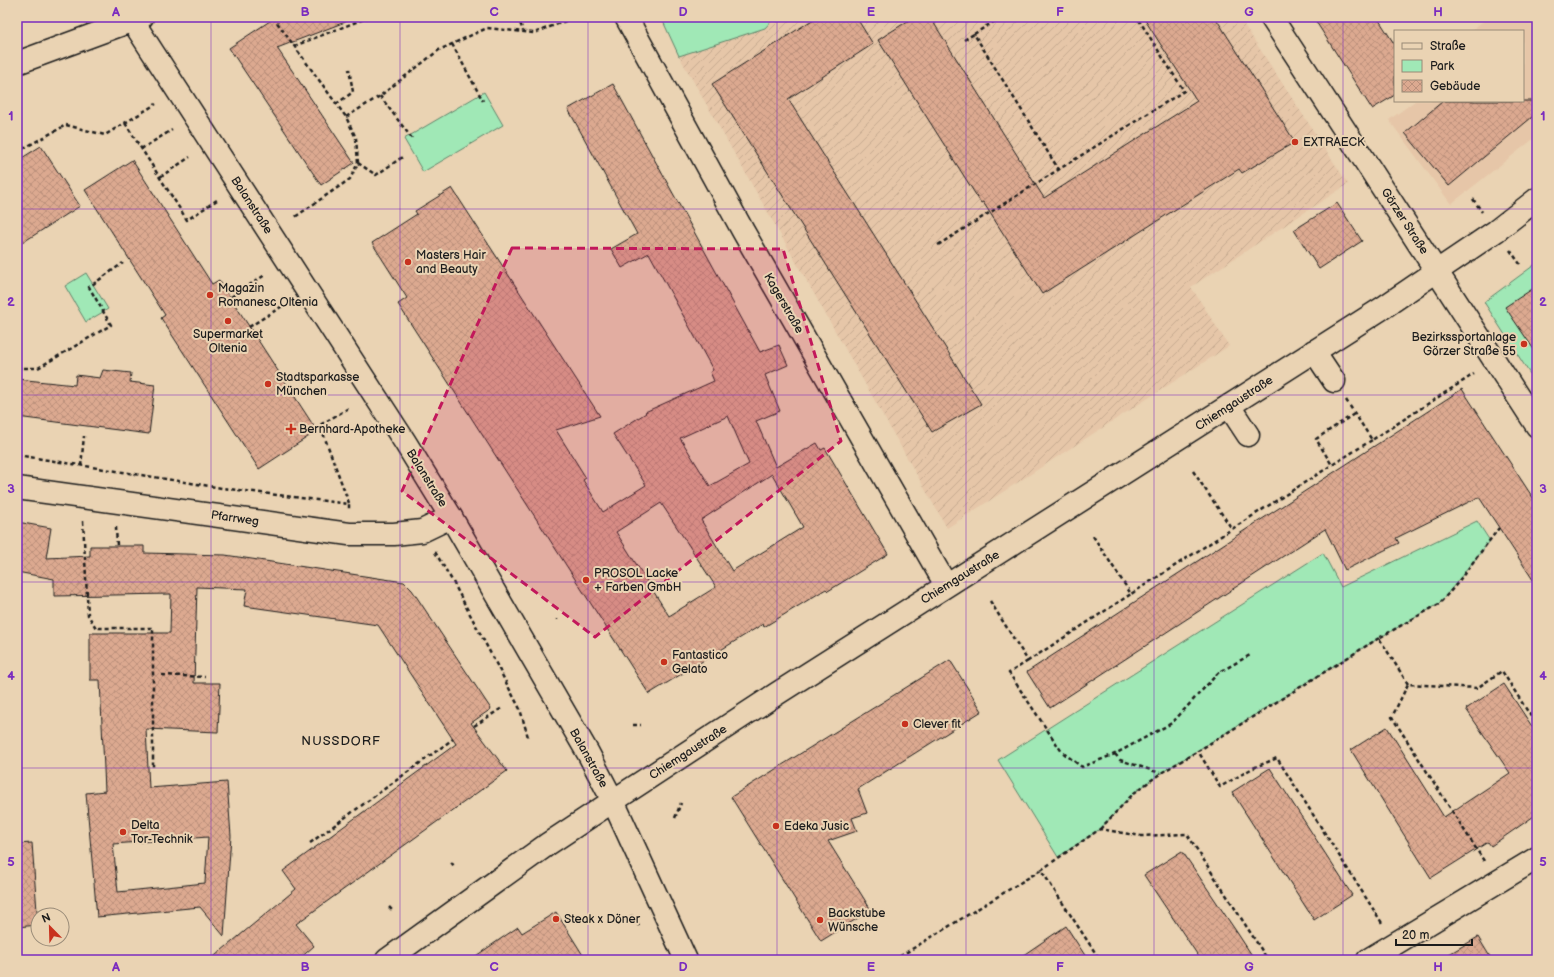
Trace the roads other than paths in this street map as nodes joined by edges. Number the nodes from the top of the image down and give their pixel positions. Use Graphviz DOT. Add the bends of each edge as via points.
graph roads {
  1 [pos="626,17"];
  2 [pos="1271,17"];
  3 [pos="135,18"];
  4 [pos="17,62"];
  5 [pos="1537,199"];
  6 [pos="1436,272"];
  7 [pos="1314,351"];
  8 [pos="1334,381"];
  9 [pos="1229,406"];
  10 [pos="1537,426"];
  11 [pos="1248,435"];
  12 [pos="17,488"];
  13 [pos="451,517"];
  14 [pos="946,586"];
  15 [pos="613,801"];
  16 [pos="1537,858"];
  17 [pos="387,960"];
  18 [pos="686,960"];
  19 [pos="1368,960"];
  1 -- 14 [label="street, Kagerstraße" via="743,231"];
  2 -- 6 [label="street, Görzer Straße" via="1403,217"];
  3 -- 4 [label="street"];
  3 -- 13 [label="street, Balanstraße"];
  5 -- 6 [label="street, Chiemgaustraße"];
  6 -- 7 [label="street, Chiemgaustraße"];
  6 -- 10 [label="street, Görzer Straße"];
  7 -- 8 [label="street"];
  7 -- 9 [label="street, Chiemgaustraße"];
  9 -- 11 [label="street"];
  9 -- 14 [label="street, Chiemgaustraße"];
  12 -- 13 [label="street, Pfarrweg" via="349,534 422,531"];
  13 -- 15 [label="street, Balanstraße" via="588,753"];
  14 -- 15 [label="street, Chiemgaustraße"];
  15 -- 17 [label="street, Chiemgaustraße" via="548,844"];
  15 -- 18 [label="street, Balanstraße"];
  16 -- 19 [label="street"];
}
